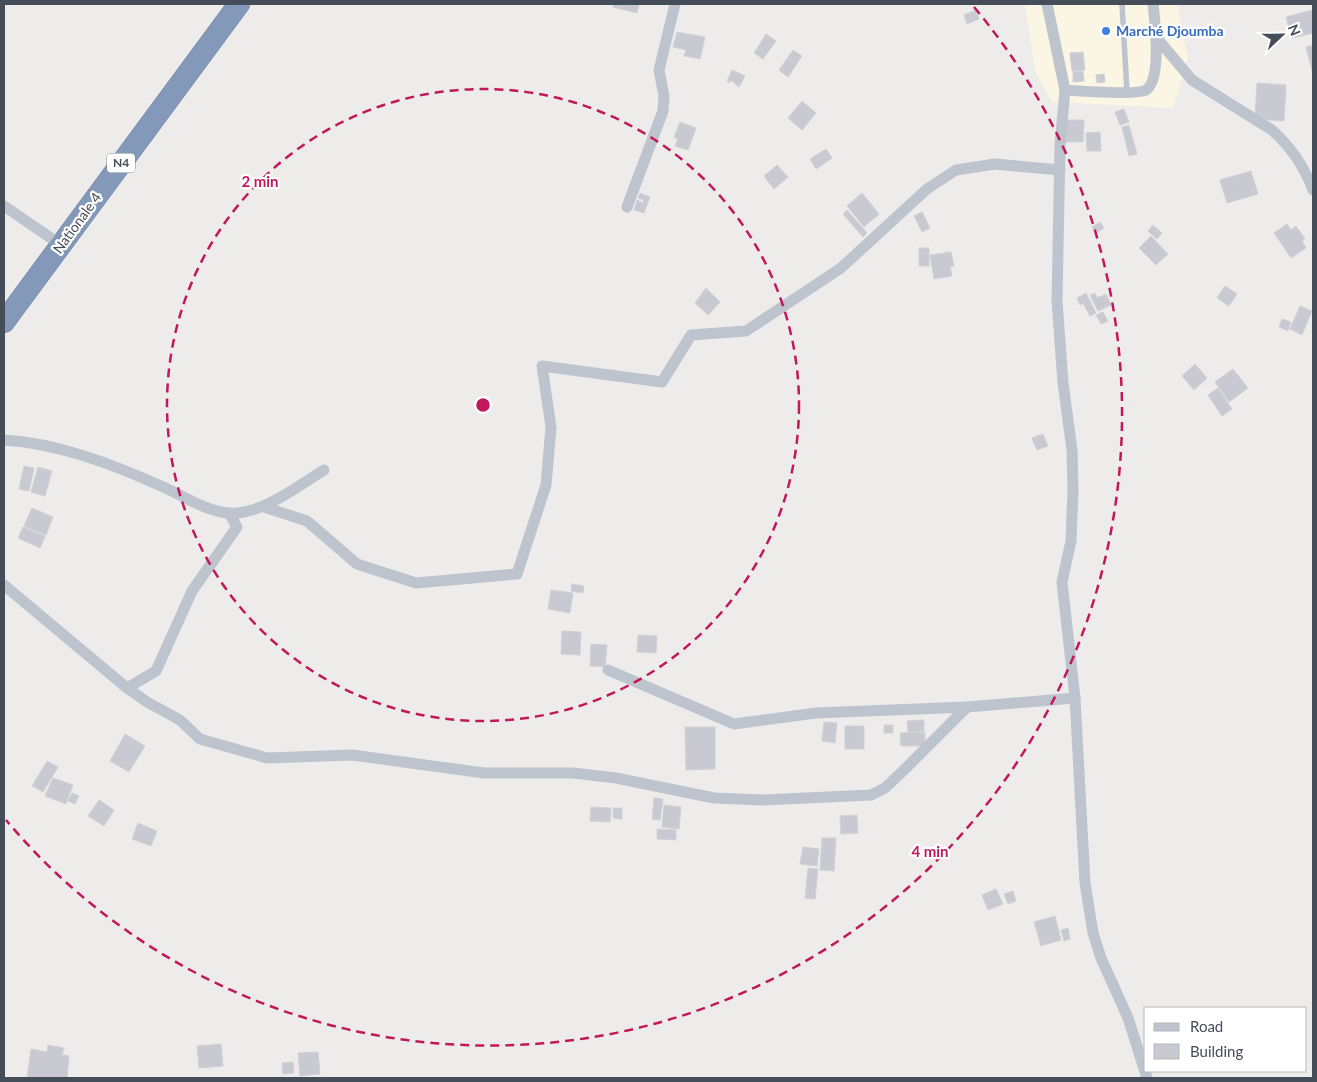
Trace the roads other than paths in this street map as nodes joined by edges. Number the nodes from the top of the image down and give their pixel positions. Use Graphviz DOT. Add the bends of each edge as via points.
graph roads {
  1 [pos="239,4"];
  2 [pos="676,4"];
  3 [pos="1047,4"];
  4 [pos="1122,4"];
  5 [pos="1153,4"];
  6 [pos="1156,37"];
  7 [pos="1064,90"];
  8 [pos="1128,92"];
  9 [pos="1060,170"];
  10 [pos="1313,190"];
  11 [pos="4,206"];
  12 [pos="627,207"];
  13 [pos="61,245"];
  14 [pos="4,322"];
  15 [pos="4,440"];
  16 [pos="324,470"];
  17 [pos="264,507"];
  18 [pos="229,513"];
  19 [pos="4,585"];
  20 [pos="608,670"];
  21 [pos="127,688"];
  22 [pos="1075,698"];
  23 [pos="967,708"];
  24 [pos="1144,1069"];
  1 -- 13 [label="highway, Nationale 4 / N4"];
  2 -- 12 [label="street" via="659,70 664,96 662,111"];
  3 -- 7 [label="street"];
  4 -- 8 [label="lane"];
  5 -- 6 [label="street"];
  6 -- 8 [label="street" via="1154,80 1144,91"];
  6 -- 10 [label="street" via="1192,80 1283,140 1299,160"];
  7 -- 8 [label="street"];
  7 -- 9 [label="street"];
  9 -- 17 [label="street" via="995,164 956,170 927,189 841,268 746,331 691,335 662,382 542,366 551,427 546,485 517,574 416,583 357,564 307,520"];
  9 -- 22 [label="street" via="1057,302 1073,490 1071,541 1062,582"];
  11 -- 13 [label="street"];
  13 -- 14 [label="highway, Nationale 4 / N4"];
  15 -- 18 [label="street" via="29,442 120,468 201,505"];
  16 -- 17 [label="street"];
  17 -- 18 [label="street"];
  18 -- 21 [label="street" via="237,526 192,592 156,671"];
  19 -- 21 [label="street"];
  20 -- 23 [label="street" via="734,724 816,713"];
  21 -- 23 [label="street" via="180,720 200,739 267,758 352,756 484,773 573,773 616,778 714,798 763,800 871,794 885,788"];
  22 -- 23 [label="street"];
  22 -- 24 [label="street" via="1088,910 1101,958 1128,1018"];
}
